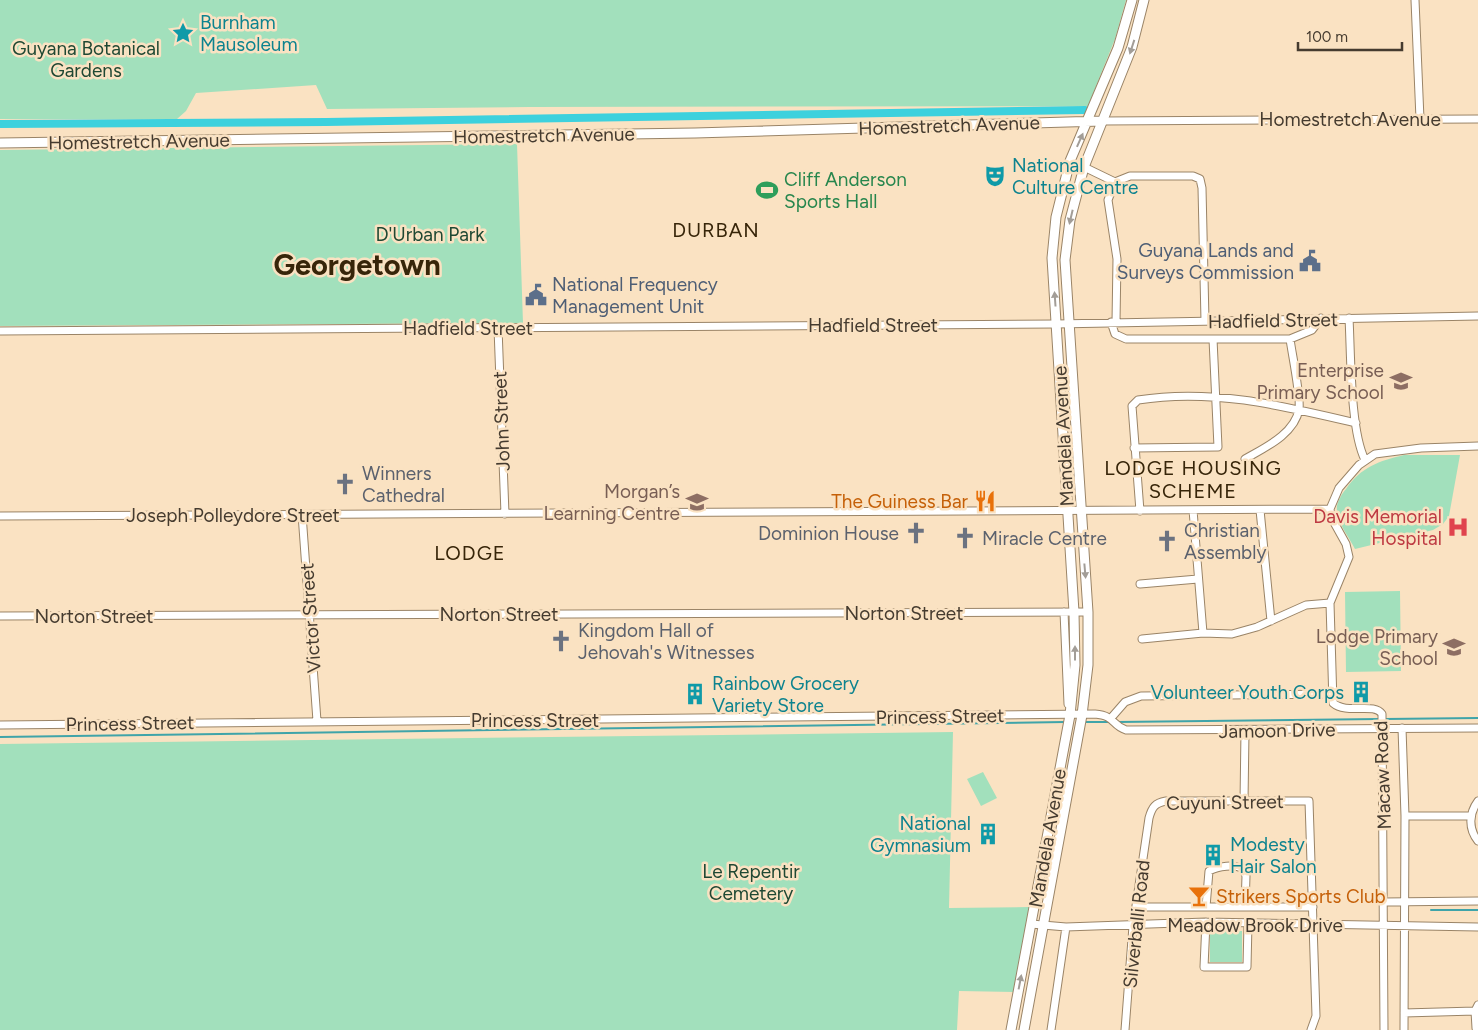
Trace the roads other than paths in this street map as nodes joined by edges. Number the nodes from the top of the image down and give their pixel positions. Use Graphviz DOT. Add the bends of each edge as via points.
graph roads {
  1 [pos="1132,0"];
  2 [pos="1144,0"];
  3 [pos="1415,0"];
  4 [pos="1420,119"];
  5 [pos="1478,119"];
  6 [pos="1088,121"];
  7 [pos="1102,121"];
  8 [pos="0,143"];
  9 [pos="1084,167"];
  10 [pos="1115,182"];
  11 [pos="1478,316"];
  12 [pos="1321,318"];
  13 [pos="1349,318"];
  14 [pos="1205,321"];
  15 [pos="1113,322"];
  16 [pos="1068,323"];
  17 [pos="1056,324"];
  18 [pos="498,328"];
  19 [pos="0,331"];
  20 [pos="1290,339"];
  21 [pos="1213,340"];
  22 [pos="1216,395"];
  23 [pos="1299,410"];
  24 [pos="1356,423"];
  25 [pos="1478,446"];
  26 [pos="1134,448"];
  27 [pos="1245,458"];
  28 [pos="1365,460"];
  29 [pos="1330,509"];
  30 [pos="1193,510"];
  31 [pos="1260,510"];
  32 [pos="1067,511"];
  33 [pos="1080,511"];
  34 [pos="1140,511"];
  35 [pos="302,514"];
  36 [pos="505,514"];
  37 [pos="0,516"];
  38 [pos="1198,579"];
  39 [pos="1140,584"];
  40 [pos="1330,603"];
  41 [pos="1064,612"];
  42 [pos="1074,612"];
  43 [pos="1088,612"];
  44 [pos="310,614"];
  45 [pos="0,616"];
  46 [pos="1271,621"];
  47 [pos="1203,633"];
  48 [pos="1142,639"];
  49 [pos="1331,694"];
  50 [pos="1069,718"];
  51 [pos="1112,718"];
  52 [pos="1081,720"];
  53 [pos="317,722"];
  54 [pos="0,725"];
  55 [pos="1382,725"];
  56 [pos="1402,728"];
  57 [pos="1478,728"];
  58 [pos="1245,731"];
  59 [pos="1478,801"];
  60 [pos="1244,802"];
  61 [pos="1404,816"];
  62 [pos="1471,816"];
  63 [pos="1149,818"];
  64 [pos="1478,841"];
  65 [pos="1478,901"];
  66 [pos="1384,902"];
  67 [pos="1405,902"];
  68 [pos="1136,907"];
  69 [pos="1206,907"];
  70 [pos="1245,907"];
  71 [pos="1313,907"];
  72 [pos="1206,922"];
  73 [pos="1248,923"];
  74 [pos="1313,923"];
  75 [pos="1031,924"];
  76 [pos="1384,925"];
  77 [pos="1042,926"];
  78 [pos="1133,926"];
  79 [pos="1404,926"];
  80 [pos="1478,927"];
  81 [pos="1066,928"];
  82 [pos="1476,1008"];
  83 [pos="1404,1013"];
  84 [pos="1476,1028"];
  85 [pos="1011,1030"];
  86 [pos="1024,1030"];
  87 [pos="1051,1030"];
  88 [pos="1125,1030"];
  89 [pos="1311,1030"];
  90 [pos="1384,1030"];
  91 [pos="1404,1030"];
  1 -- 6 [label="main road, Mandela Avenue" via="1118,48"];
  2 -- 7 [label="main road, Mandela Avenue, one-way" via="1132,47"];
  3 -- 4 [label="street"];
  4 -- 5 [label="street, Homestretch Avenue"];
  4 -- 7 [label="street, Homestretch Avenue"];
  6 -- 7 [label="main road, Homestretch Avenue"];
  6 -- 8 [label="main road, Homestretch Avenue" via="686,133"];
  17 -- 6 [label="main road, Mandela Avenue, one-way" via="1052,258 1056,217 1070,161"];
  7 -- 9 [label="main road, Mandela Avenue"];
  9 -- 10 [label="street"];
  9 -- 16 [label="main road, Mandela Avenue, one-way" via="1070,220 1065,260"];
  10 -- 14 [label="street" via="1130,176 1193,176 1200,179"];
  10 -- 15 [label="street" via="1108,200 1118,259"];
  11 -- 13 [label="street, Hadfield Street"];
  12 -- 13 [label="street, Hadfield Street"];
  12 -- 14 [label="street, Hadfield Street"];
  12 -- 20 [label="street" via="1306,334"];
  13 -- 24 [label="street"];
  14 -- 15 [label="street, Hadfield Street"];
  15 -- 16 [label="street, Hadfield Street"];
  15 -- 21 [label="street" via="1115,334 1126,339"];
  16 -- 17 [label="street, Hadfield Street"];
  16 -- 33 [label="main road, Mandela Avenue"];
  17 -- 18 [label="street, Hadfield Street"];
  17 -- 32 [label="main road, Mandela Avenue"];
  18 -- 19 [label="street, Hadfield Street"];
  18 -- 36 [label="street, John Street"];
  20 -- 21 [label="street"];
  20 -- 23 [label="street"];
  21 -- 22 [label="street"];
  22 -- 23 [label="street"];
  22 -- 26 [label="street" via="1135,401 1132,406"];
  22 -- 26 [label="street" via="1218,447"];
  23 -- 24 [label="street"];
  23 -- 27 [label="street" via="1283,434"];
  24 -- 28 [label="street"];
  25 -- 28 [label="street" via="1421,448 1375,454"];
  26 -- 34 [label="street"];
  28 -- 29 [label="street" via="1339,488"];
  29 -- 31 [label="street"];
  29 -- 40 [label="street" via="1349,558"];
  30 -- 31 [label="street"];
  30 -- 34 [label="street"];
  30 -- 38 [label="street"];
  31 -- 46 [label="street"];
  32 -- 33 [label="street, Joseph Polleydore Street"];
  32 -- 36 [label="street, Joseph Polleydore Street"];
  32 -- 42 [label="main road, Mandela Avenue"];
  33 -- 34 [label="street"];
  33 -- 43 [label="main road, Mandela Avenue, one-way"];
  35 -- 36 [label="street, Joseph Polleydore Street"];
  35 -- 37 [label="street, Joseph Polleydore Street"];
  35 -- 44 [label="street, Victor Street"];
  38 -- 39 [label="street"];
  38 -- 47 [label="street"];
  40 -- 46 [label="street" via="1301,607"];
  40 -- 49 [label="street"];
  41 -- 42 [label="street, Norton Street"];
  41 -- 44 [label="street, Norton Street"];
  41 -- 50 [label="street"];
  42 -- 43 [label="street, Norton Street"];
  50 -- 42 [label="main road, Mandela Avenue, one-way" via="1075,665"];
  43 -- 52 [label="main road, Mandela Avenue" via="1088,666"];
  44 -- 45 [label="street, Norton Street"];
  44 -- 53 [label="street, Victor Street"];
  46 -- 47 [label="street" via="1232,634"];
  47 -- 48 [label="street"];
  49 -- 51 [label="street" via="1141,696 1125,702"];
  49 -- 55 [label="street, Macaw Road" via="1333,703 1339,708 1374,709 1382,714"];
  50 -- 52 [label="street, Princess Street"];
  50 -- 53 [label="street, Princess Street"];
  50 -- 75 [label="main road, Mandela Avenue"];
  51 -- 52 [label="street" via="1104,715"];
  51 -- 58 [label="street, Jamoon Drive" via="1121,728"];
  52 -- 77 [label="main road, Mandela Avenue"];
  53 -- 54 [label="street, Princess Street"];
  55 -- 56 [label="street, Jamoon Drive"];
  55 -- 58 [label="street, Jamoon Drive"];
  55 -- 66 [label="street, Macaw Road"];
  56 -- 57 [label="street, Jamoon Drive"];
  56 -- 61 [label="street"];
  58 -- 60 [label="street"];
  59 -- 62 [label="street"];
  60 -- 63 [label="street, Cuyuni Street" via="1159,802 1151,810"];
  60 -- 71 [label="street, Cuyuni Street" via="1309,801"];
  61 -- 62 [label="street"];
  61 -- 67 [label="street"];
  62 -- 64 [label="street"];
  63 -- 68 [label="street, Silverballi Road"];
  65 -- 67 [label="street"];
  66 -- 67 [label="street"];
  66 -- 76 [label="street, Macaw Road"];
  67 -- 79 [label="street"];
  68 -- 69 [label="street"];
  68 -- 78 [label="street, Silverballi Road"];
  69 -- 70 [label="street"];
  69 -- 70 [label="street" via="1210,871 1220,867 1241,867 1245,873"];
  70 -- 71 [label="street"];
  71 -- 74 [label="street"];
  72 -- 73 [label="street, Meadow Brook Drive"];
  72 -- 73 [label="street" via="1204,967 1247,967"];
  72 -- 78 [label="street, Meadow Brook Drive"];
  73 -- 74 [label="street, Meadow Brook Drive"];
  74 -- 76 [label="street, Meadow Brook Drive"];
  74 -- 89 [label="street" via="1316,1016"];
  75 -- 77 [label="street, Meadow Brook Drive"];
  85 -- 75 [label="main road, Mandela Avenue, one-way"];
  76 -- 79 [label="street, Meadow Brook Drive"];
  76 -- 90 [label="street, Macaw Road"];
  77 -- 81 [label="street, Meadow Brook Drive"];
  77 -- 86 [label="main road, Mandela Avenue"];
  78 -- 81 [label="street, Meadow Brook Drive"];
  78 -- 88 [label="street, Silverballi Road"];
  79 -- 80 [label="street, Meadow Brook Drive"];
  79 -- 83 [label="street"];
  81 -- 87 [label="street"];
  82 -- 83 [label="street"];
  82 -- 84 [label="street"];
  83 -- 91 [label="street"];
}
